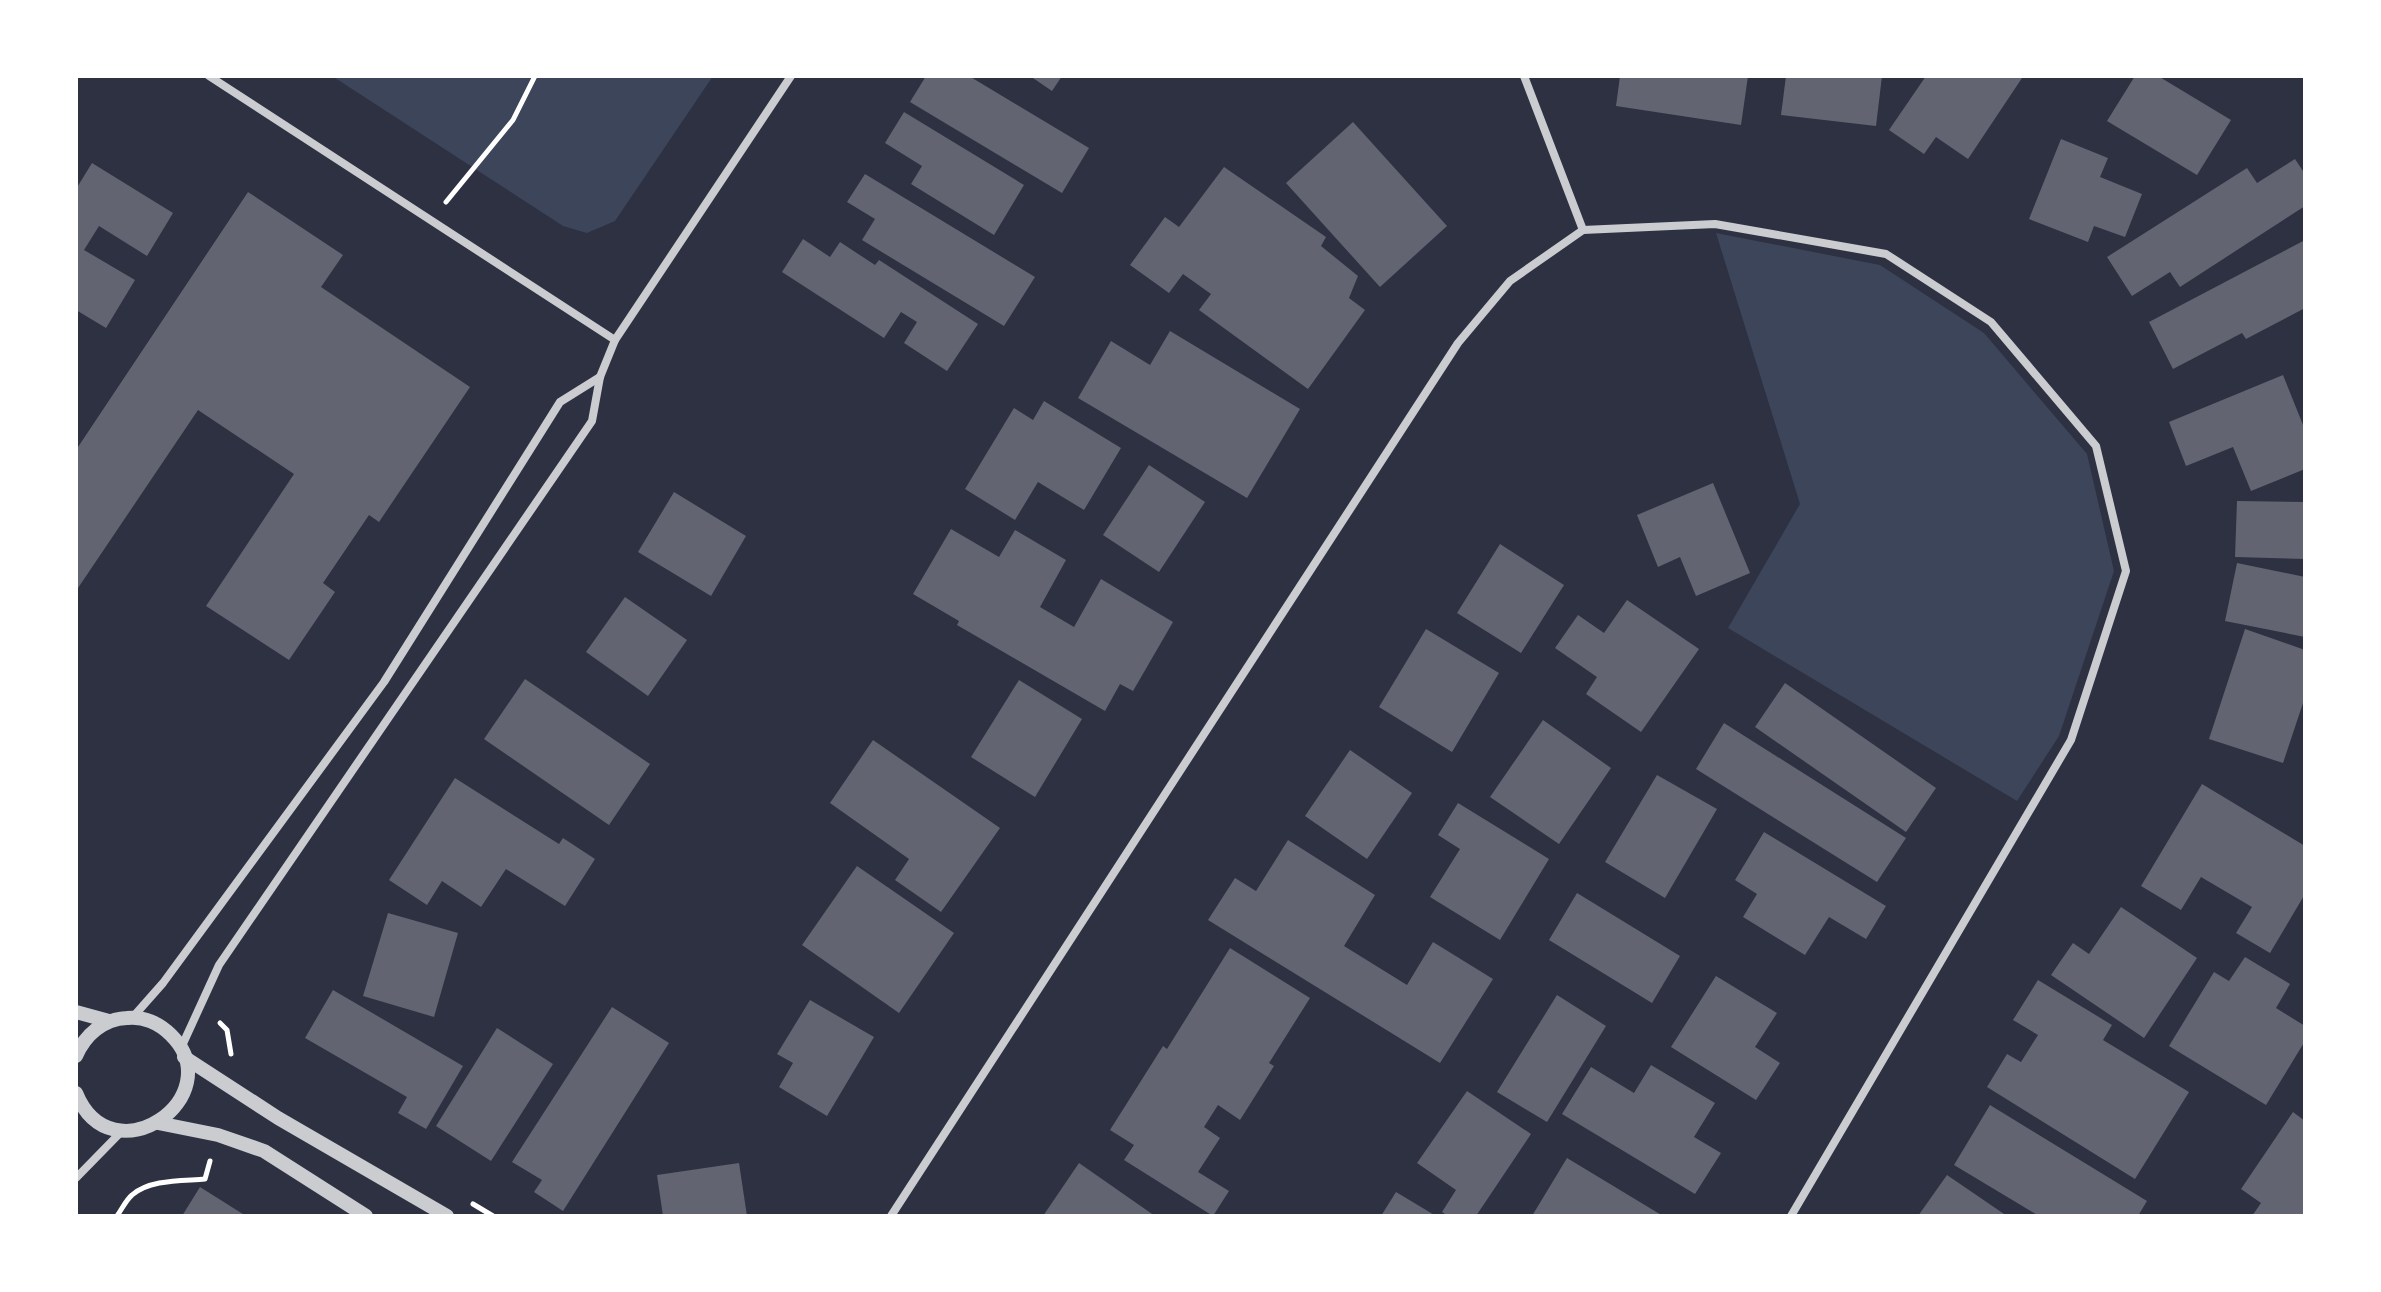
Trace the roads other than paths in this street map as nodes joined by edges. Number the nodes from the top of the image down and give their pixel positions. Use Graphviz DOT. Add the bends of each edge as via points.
graph roads {
  1 [pos="209,76"];
  2 [pos="791,76"];
  3 [pos="1524,76"];
  4 [pos="1583,230"];
  5 [pos="615,340"];
  6 [pos="600,377"];
  7 [pos="76,1012"];
  8 [pos="133,1017"];
  9 [pos="109,1021"];
  10 [pos="182,1052"];
  11 [pos="76,1056"];
  12 [pos="76,1093"];
  13 [pos="158,1123"];
  14 [pos="122,1130"];
  15 [pos="76,1178"];
  16 [pos="366,1216"];
  17 [pos="447,1216"];
  18 [pos="891,1216"];
  19 [pos="1791,1216"];
  1 -- 5 [label="street"];
  2 -- 5 [label="street"];
  3 -- 4 [label="street"];
  4 -- 18 [label="street" via="1510,281 1458,343"];
  4 -- 19 [label="street" via="1715,224 1886,254 1991,322 2096,446 2126,571 2071,740"];
  5 -- 6 [label="street"];
  6 -- 8 [label="street" via="560,402 384,682"];
  6 -- 10 [label="street" via="592,421 219,965"];
  7 -- 9 [label="street"];
  8 -- 9 [label="street"];
  8 -- 10 [label="street" via="161,1027"];
  9 -- 11 [label="street" via="89,1036"];
  10 -- 13 [label="street" via="183,1095"];
  10 -- 17 [label="street" via="278,1118"];
  12 -- 14 [label="street" via="96,1120"];
  13 -- 14 [label="street"];
  13 -- 16 [label="street" via="264,1151"];
  14 -- 15 [label="street"];
}
